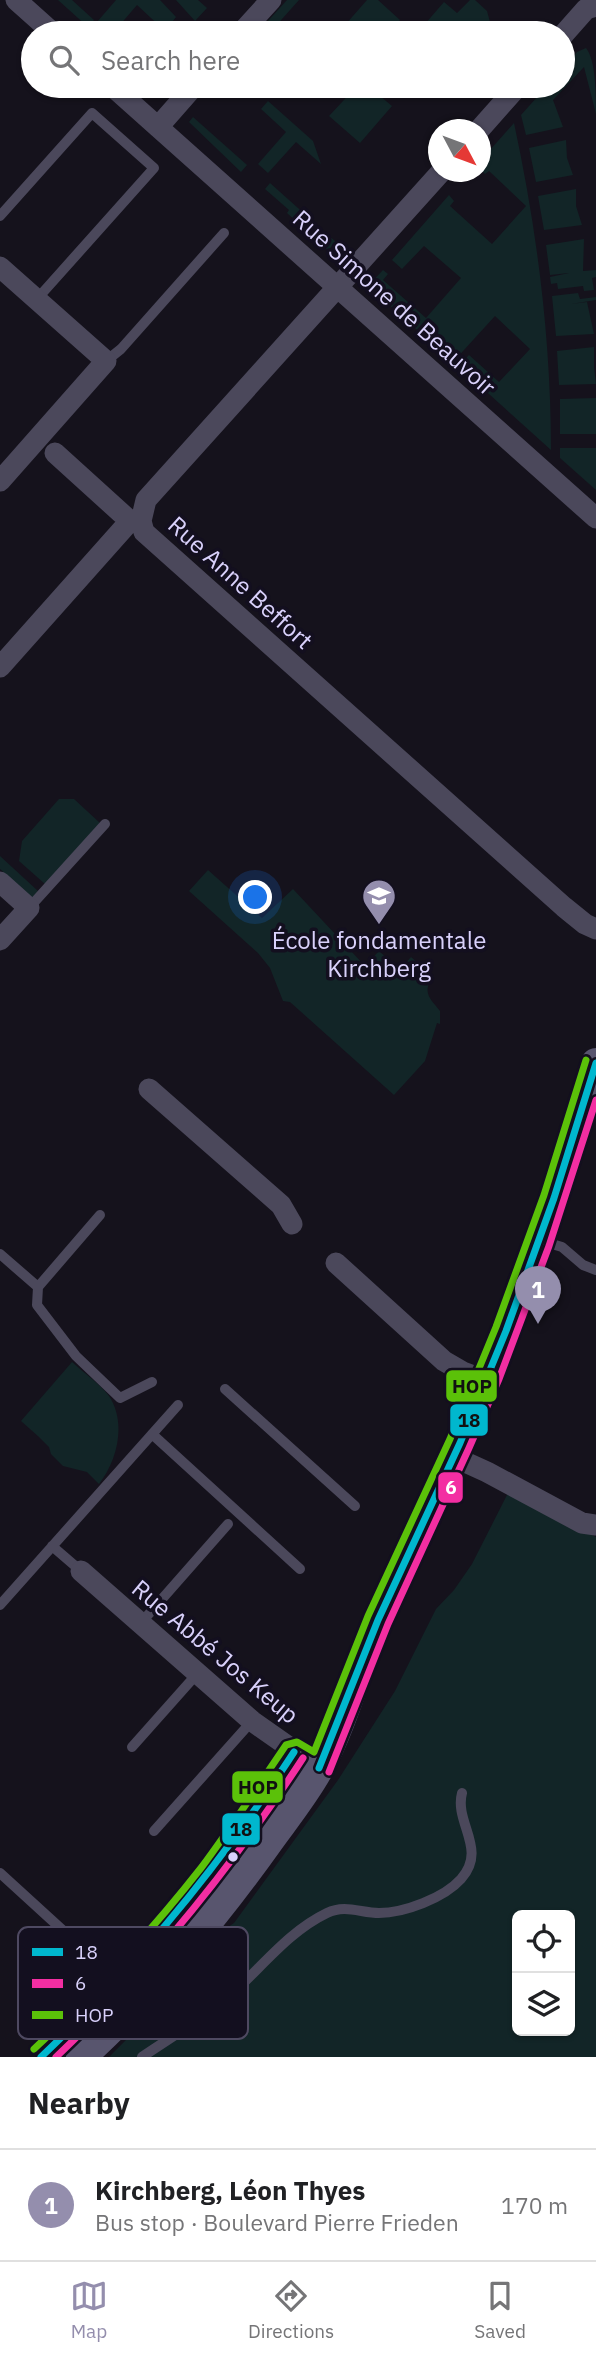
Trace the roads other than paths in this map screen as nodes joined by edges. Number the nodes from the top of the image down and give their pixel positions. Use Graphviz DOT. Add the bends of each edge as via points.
graph roads {
  1 [pos="16,0"];
  2 [pos="271,0"];
  3 [pos="596,6"];
  4 [pos="40,21"];
  5 [pos="252,21"];
  6 [pos="575,21"];
  7 [pos="125,98"];
  8 [pos="183,98"];
  9 [pos="507,98"];
  10 [pos="489,119"];
  11 [pos="158,127"];
  12 [pos="432,182"];
  13 [pos="0,216"];
  14 [pos="224,233"];
  15 [pos="0,267"];
  16 [pos="338,288"];
  17 [pos="37,299"];
  18 [pos="106,361"];
  19 [pos="55,453"];
  20 [pos="0,481"];
  21 [pos="596,518"];
  22 [pos="136,521"];
  23 [pos="0,667"];
  24 [pos="105,824"];
  25 [pos="0,882"];
  26 [pos="29,908"];
  27 [pos="596,929"];
  28 [pos="0,940"];
  29 [pos="596,1063"];
  30 [pos="149,1088"];
  31 [pos="100,1215"];
  32 [pos="292,1224"];
  33 [pos="540,1240"];
  34 [pos="0,1254"];
  35 [pos="336,1264"];
  36 [pos="596,1270"];
  37 [pos="38,1287"];
  38 [pos="486,1381"];
  39 [pos="152,1382"];
  40 [pos="225,1389"];
  41 [pos="178,1405"];
  42 [pos="152,1434"];
  43 [pos="454,1457"];
  44 [pos="355,1506"];
  45 [pos="229,1524"];
  46 [pos="596,1525"];
  47 [pos="52,1546"];
  48 [pos="300,1569"];
  49 [pos="81,1571"];
  50 [pos="0,1605"];
  51 [pos="140,1624"];
  52 [pos="196,1675"];
  53 [pos="252,1721"];
  54 [pos="132,1747"];
  55 [pos="294,1752"];
  56 [pos="319,1768"];
  57 [pos="462,1793"];
  58 [pos="154,1831"];
  59 [pos="0,1873"];
  60 [pos="59,1927"];
  61 [pos="163,1927"];
  62 [pos="203,1927"];
  63 [pos="248,1977"];
  64 [pos="59,2039"];
  65 [pos="99,2039"];
  66 [pos="168,2039"];
  67 [pos="41,2057"];
  68 [pos="81,2057"];
  69 [pos="142,2057"];
  1 -- 4 [label="street"];
  2 -- 5 [label="street"];
  3 -- 6 [label="street" via="586,9"];
  7 -- 11 [label="street, Rue Simone de Beauvoir"];
  8 -- 11 [label="street"];
  9 -- 10 [label="street"];
  11 -- 16 [label="street, Rue Simone de Beauvoir"];
  12 -- 16 [label="street, Rue Anne Beffort"];
  13 -- 17 [label="lane" via="92,113 155,168"];
  14 -- 18 [label="lane"];
  15 -- 17 [label="street"];
  16 -- 21 [label="street, Rue Simone de Beauvoir"];
  16 -- 22 [label="street, Rue Anne Beffort" via="146,499"];
  17 -- 18 [label="street"];
  18 -- 20 [label="street"];
  19 -- 22 [label="street, Rue Anne Beffort"];
  22 -- 23 [label="street"];
  22 -- 27 [label="street, Rue Anne Beffort" via="564,908"];
  24 -- 26 [label="lane"];
  25 -- 26 [label="street"];
  26 -- 28 [label="street"];
  29 -- 33 [label="main road"];
  30 -- 32 [label="street" via="281,1205"];
  31 -- 37 [label="lane"];
  33 -- 36 [label="lane" via="562,1247"];
  33 -- 38 [label="main road"];
  34 -- 37 [label="lane"];
  35 -- 38 [label="street" via="444,1361"];
  37 -- 39 [label="lane" via="37,1305 76,1356 120,1398"];
  38 -- 43 [label="main road"];
  40 -- 44 [label="lane"];
  41 -- 42 [label="lane"];
  42 -- 47 [label="lane"];
  42 -- 48 [label="lane"];
  43 -- 46 [label="street" via="582,1523"];
  43 -- 56 [label="main road" via="377,1620"];
  45 -- 51 [label="lane"];
  47 -- 49 [label="lane"];
  47 -- 50 [label="lane"];
  49 -- 51 [label="street, Rue Abbé Jos Keup"];
  51 -- 52 [label="street, Rue Abbé Jos Keup"];
  52 -- 53 [label="street, Rue Abbé Jos Keup"];
  52 -- 54 [label="lane"];
  53 -- 55 [label="street, Rue Abbé Jos Keup"];
  53 -- 58 [label="lane"];
  55 -- 56 [label="street, Rue Abbé Jos Keup"];
  55 -- 61 [label="lane" via="194,1893"];
  56 -- 62 [label="main road"];
  57 -- 63 [label="lane" via="459,1801 473,1852 462,1879 404,1912 341,1908 326,1913 291,1937"];
  59 -- 60 [label="lane"];
  64 -- 67 [label="lane"];
  65 -- 68 [label="main road"];
  66 -- 69 [label="lane"];
}
